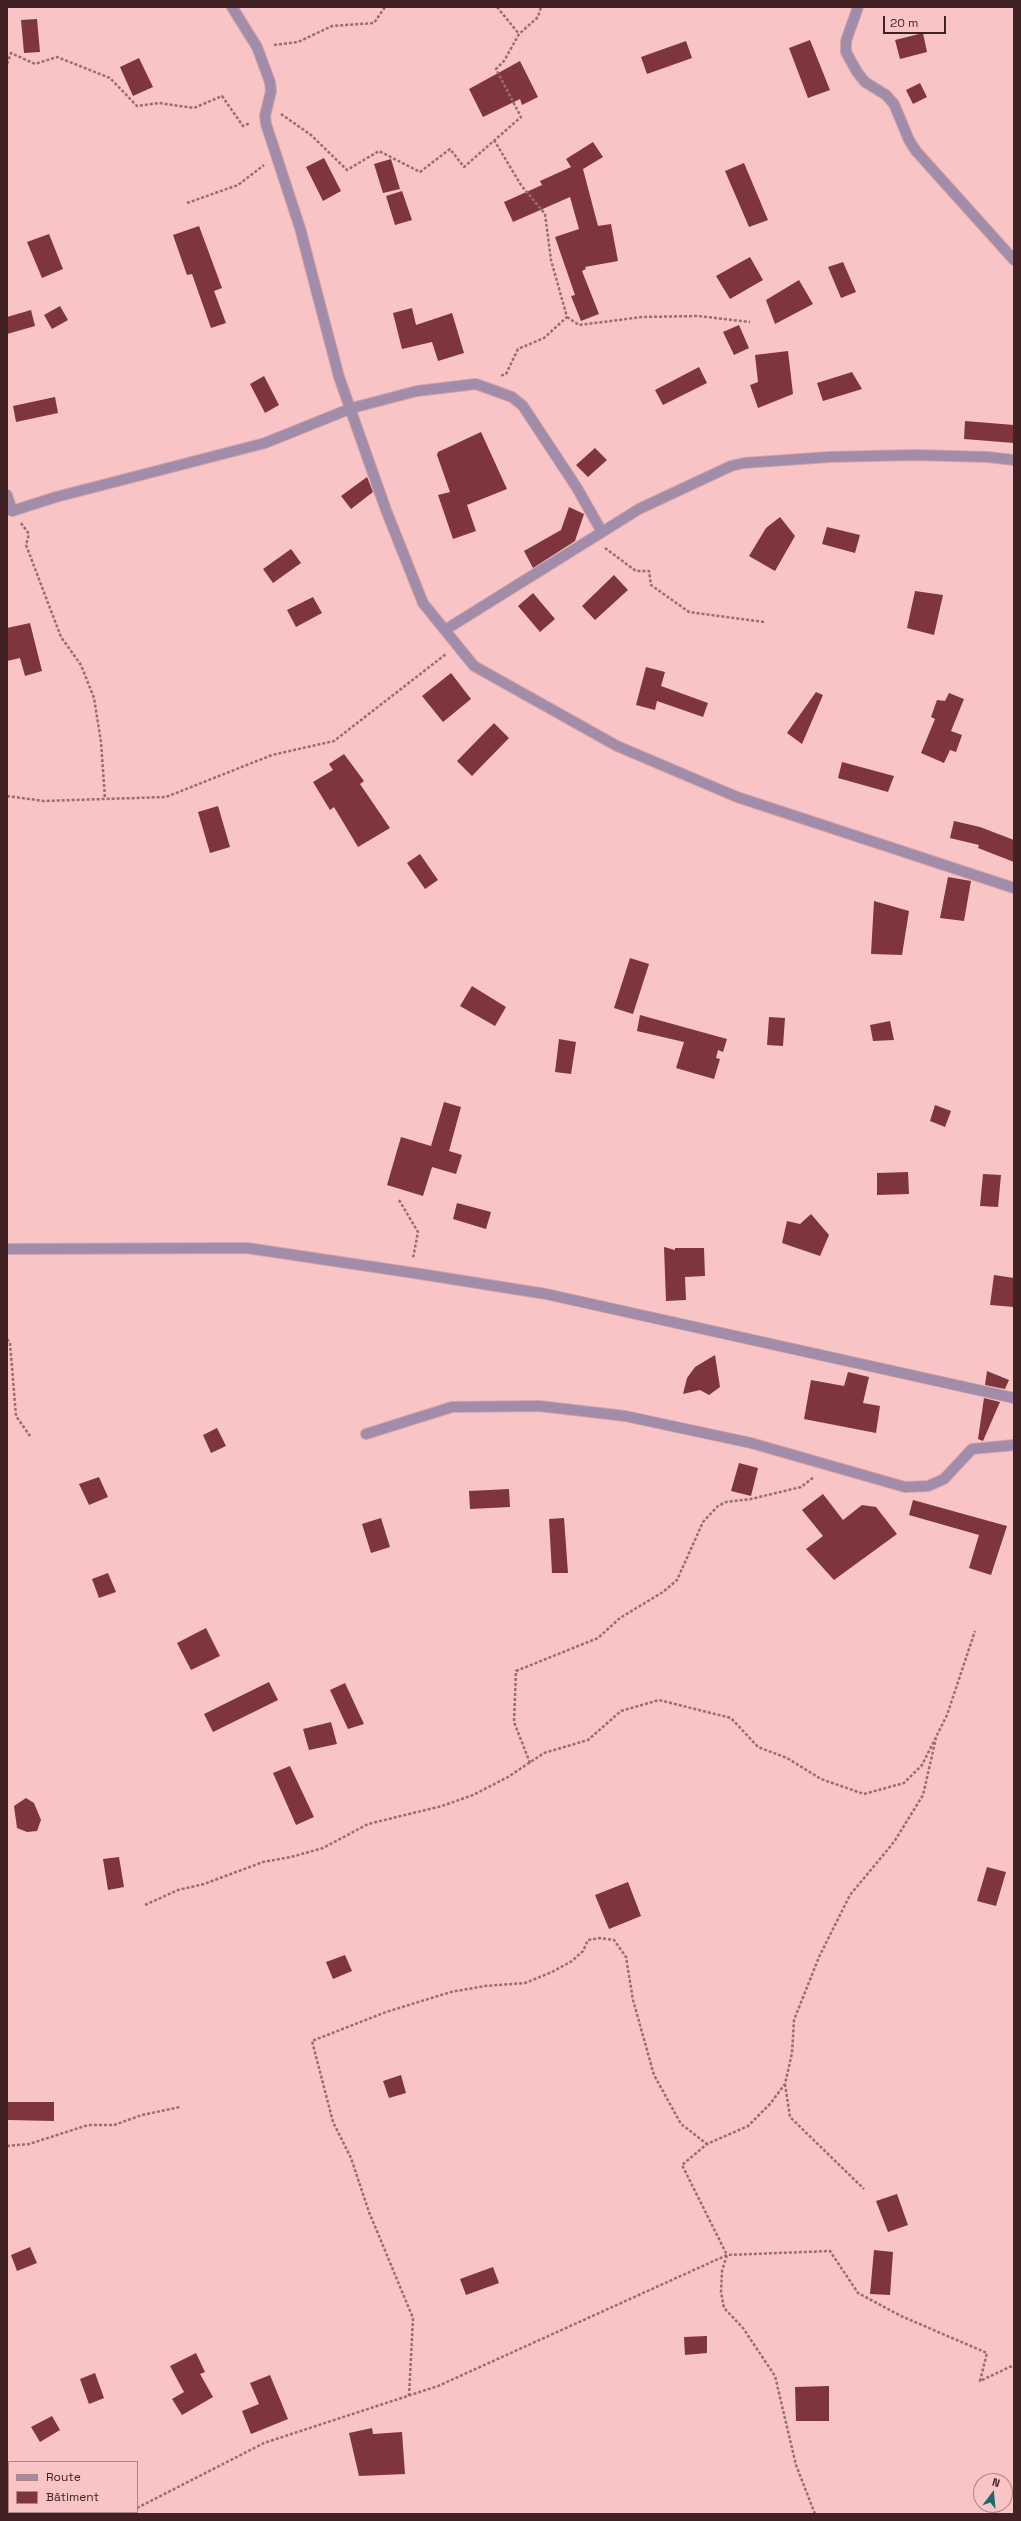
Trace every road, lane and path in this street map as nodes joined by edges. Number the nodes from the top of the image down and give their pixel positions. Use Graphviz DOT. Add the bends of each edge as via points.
graph roads {
  1 [pos="232,7"];
  2 [pos="385,7"];
  3 [pos="497,7"];
  4 [pos="541,7"];
  5 [pos="858,7"];
  6 [pos="519,34"];
  7 [pos="257,47"];
  8 [pos="7,64"];
  9 [pos="268,105"];
  10 [pos="265,116"];
  11 [pos="494,140"];
  12 [pos="277,156"];
  13 [pos="187,203"];
  14 [pos="1014,260"];
  15 [pos="567,317"];
  16 [pos="750,322"];
  17 [pos="476,384"];
  18 [pos="352,408"];
  19 [pos="1014,460"];
  20 [pos="7,495"];
  21 [pos="12,511"];
  22 [pos="602,532"];
  23 [pos="591,539"];
  24 [pos="764,622"];
  25 [pos="445,630"];
  26 [pos="458,645"];
  27 [pos="7,796"];
  28 [pos="105,799"];
  29 [pos="1014,888"];
  30 [pos="399,1200"];
  31 [pos="7,1249"];
  32 [pos="414,1273"];
  33 [pos="7,1339"];
  34 [pos="1014,1398"];
  35 [pos="366,1434"];
  36 [pos="30,1436"];
  37 [pos="1014,1445"];
  38 [pos="832,1466"];
  39 [pos="975,1632"];
  40 [pos="937,1734"];
  41 [pos="530,1763"];
  42 [pos="145,1905"];
  43 [pos="785,2084"];
  44 [pos="180,2107"];
  45 [pos="708,2144"];
  46 [pos="7,2146"];
  47 [pos="864,2188"];
  48 [pos="727,2254"];
  49 [pos="1014,2365"];
  50 [pos="409,2396"];
  51 [pos="138,2507"];
  52 [pos="815,2514"];
  1 -- 7 [label="street"];
  2 -- 7 [label="path" via="374,22 332,26 298,42"];
  3 -- 6 [label="path"];
  4 -- 6 [label="path" via="538,17"];
  5 -- 14 [label="street" via="846,41 846,52 857,72 865,82 886,95 894,104 909,140 916,150"];
  6 -- 11 [label="path" via="504,61 496,69 521,117"];
  7 -- 9 [label="street" via="270,82"];
  8 -- 10 [label="path" via="11,52 35,64 57,57 110,78 137,106 159,104 194,108 222,96 243,126"];
  9 -- 10 [label="street"];
  9 -- 11 [label="path" via="310,135 347,170 379,151 420,172 450,149 464,167"];
  10 -- 12 [label="street"];
  11 -- 15 [label="path" via="521,184 545,214 550,260"];
  12 -- 13 [label="path" via="238,185"];
  12 -- 18 [label="street" via="300,228 339,377"];
  15 -- 16 [label="path" via="579,325 642,317 698,316"];
  15 -- 17 [label="path" via="544,338 518,350 506,374"];
  17 -- 18 [label="street" via="417,391"];
  17 -- 22 [label="street" via="512,397 524,406"];
  18 -- 21 [label="street" via="265,443 56,497"];
  18 -- 25 [label="street" via="386,510 423,603"];
  19 -- 22 [label="street" via="914,455 744,463 731,466 639,509"];
  20 -- 21 [label="street"];
  21 -- 28 [label="path" via="29,534 26,545 61,638 81,665 94,698 101,742"];
  22 -- 23 [label="street"];
  23 -- 24 [label="path" via="636,571 649,570 651,585 689,612"];
  23 -- 25 [label="street"];
  25 -- 26 [label="street"];
  26 -- 28 [label="path" via="334,741 272,755 166,797"];
  26 -- 29 [label="street" via="474,666 617,746 737,797"];
  27 -- 28 [label="path" via="44,801"];
  30 -- 32 [label="path" via="418,1232 413,1255"];
  31 -- 32 [label="street" via="247,1248"];
  32 -- 34 [label="street" via="546,1294"];
  33 -- 36 [label="path" via="10,1344 16,1416"];
  35 -- 38 [label="street" via="452,1407 539,1406 625,1416 750,1443"];
  37 -- 38 [label="street" via="972,1449 944,1479 928,1486 905,1487"];
  38 -- 41 [label="path" via="801,1486 751,1499 726,1502 718,1506 703,1522 677,1580 663,1592 620,1618 598,1638 516,1671 514,1722"];
  39 -- 40 [label="path" via="947,1715"];
  40 -- 41 [label="path" via="922,1765 904,1783 864,1794 821,1779 786,1758 758,1747 731,1718 659,1700 621,1711 588,1740 544,1753"];
  40 -- 43 [label="path" via="923,1795 894,1842 850,1895 819,1957 794,2020 792,2053"];
  41 -- 42 [label="path" via="508,1778 442,1806 355,1829 323,1848 291,1858 263,1862 204,1884 178,1890"];
  43 -- 45 [label="path" via="748,2126"];
  43 -- 47 [label="path" via="790,2117"];
  44 -- 46 [label="path" via="142,2115 114,2125 88,2125 29,2144"];
  45 -- 48 [label="path" via="682,2164"];
  45 -- 50 [label="path" via="681,2124 654,2075 634,2000 626,1957 614,1940 588,1940 572,1961 525,1983 451,1992 386,2012 312,2041 333,2122 351,2158 369,2212 413,2318"];
  48 -- 49 [label="path" via="830,2251 858,2293 901,2316 987,2353 980,2381"];
  48 -- 50 [label="path" via="438,2386"];
  48 -- 52 [label="path" via="722,2271 721,2292 724,2308 743,2328 775,2376 796,2465"];
  50 -- 51 [label="path" via="264,2443"];
}
